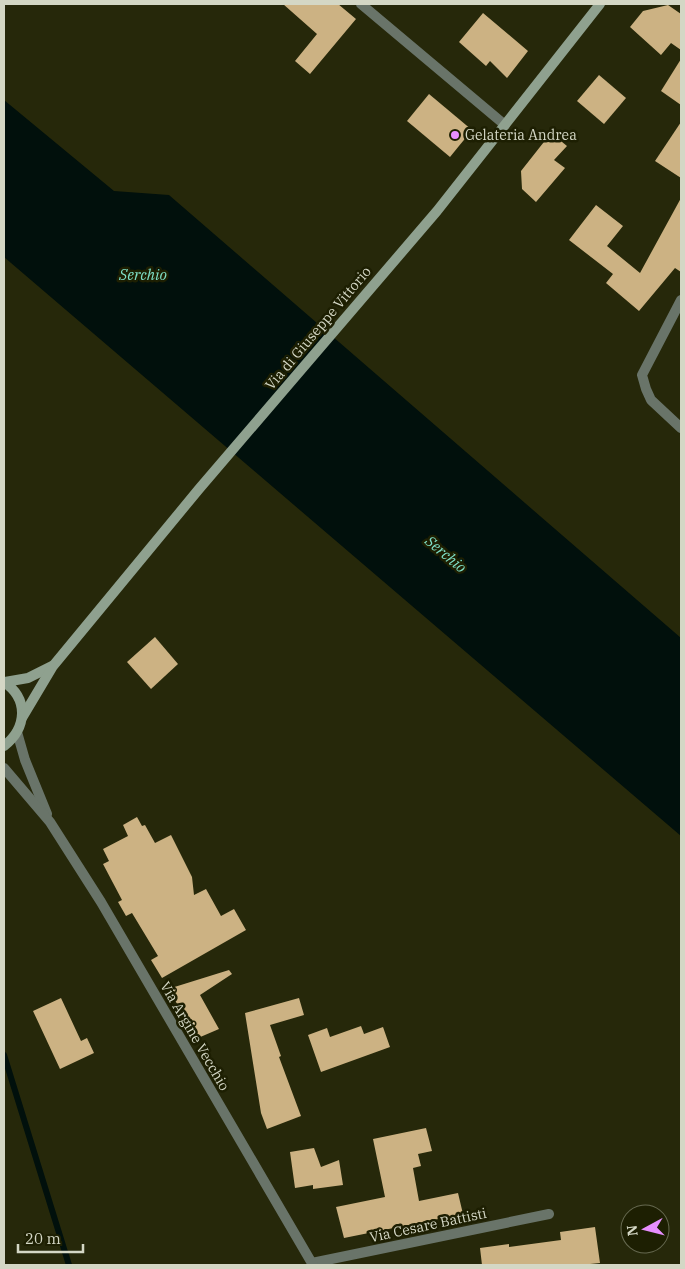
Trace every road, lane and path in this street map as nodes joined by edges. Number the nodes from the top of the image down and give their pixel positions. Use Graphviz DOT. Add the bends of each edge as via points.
graph roads {
  1 [pos="361,4"];
  2 [pos="600,4"];
  3 [pos="505,125"];
  4 [pos="681,300"];
  5 [pos="681,428"];
  6 [pos="53,666"];
  7 [pos="4,682"];
  8 [pos="22,718"];
  9 [pos="17,732"];
  10 [pos="4,746"];
  11 [pos="4,768"];
  12 [pos="50,822"];
  13 [pos="550,1214"];
  14 [pos="313,1264"];
  1 -- 3 [label="street"];
  2 -- 3 [label="main road, Via di Giuseppe Vittorio"];
  3 -- 6 [label="main road, Via di Giuseppe Vittorio" via="437,211 199,489"];
  4 -- 5 [label="street" via="642,374 651,400"];
  6 -- 7 [label="main road" via="28,678"];
  6 -- 8 [label="main road, Via di Giuseppe Vittorio"];
  7 -- 8 [label="main road" via="20,702"];
  8 -- 9 [label="main road, Via di Giuseppe Vittorio"];
  9 -- 10 [label="main road"];
  9 -- 12 [label="street"];
  11 -- 12 [label="street"];
  12 -- 14 [label="street, Via Argine Vecchio" via="101,902"];
  13 -- 14 [label="street, Via Cesare Battisti"];
}
